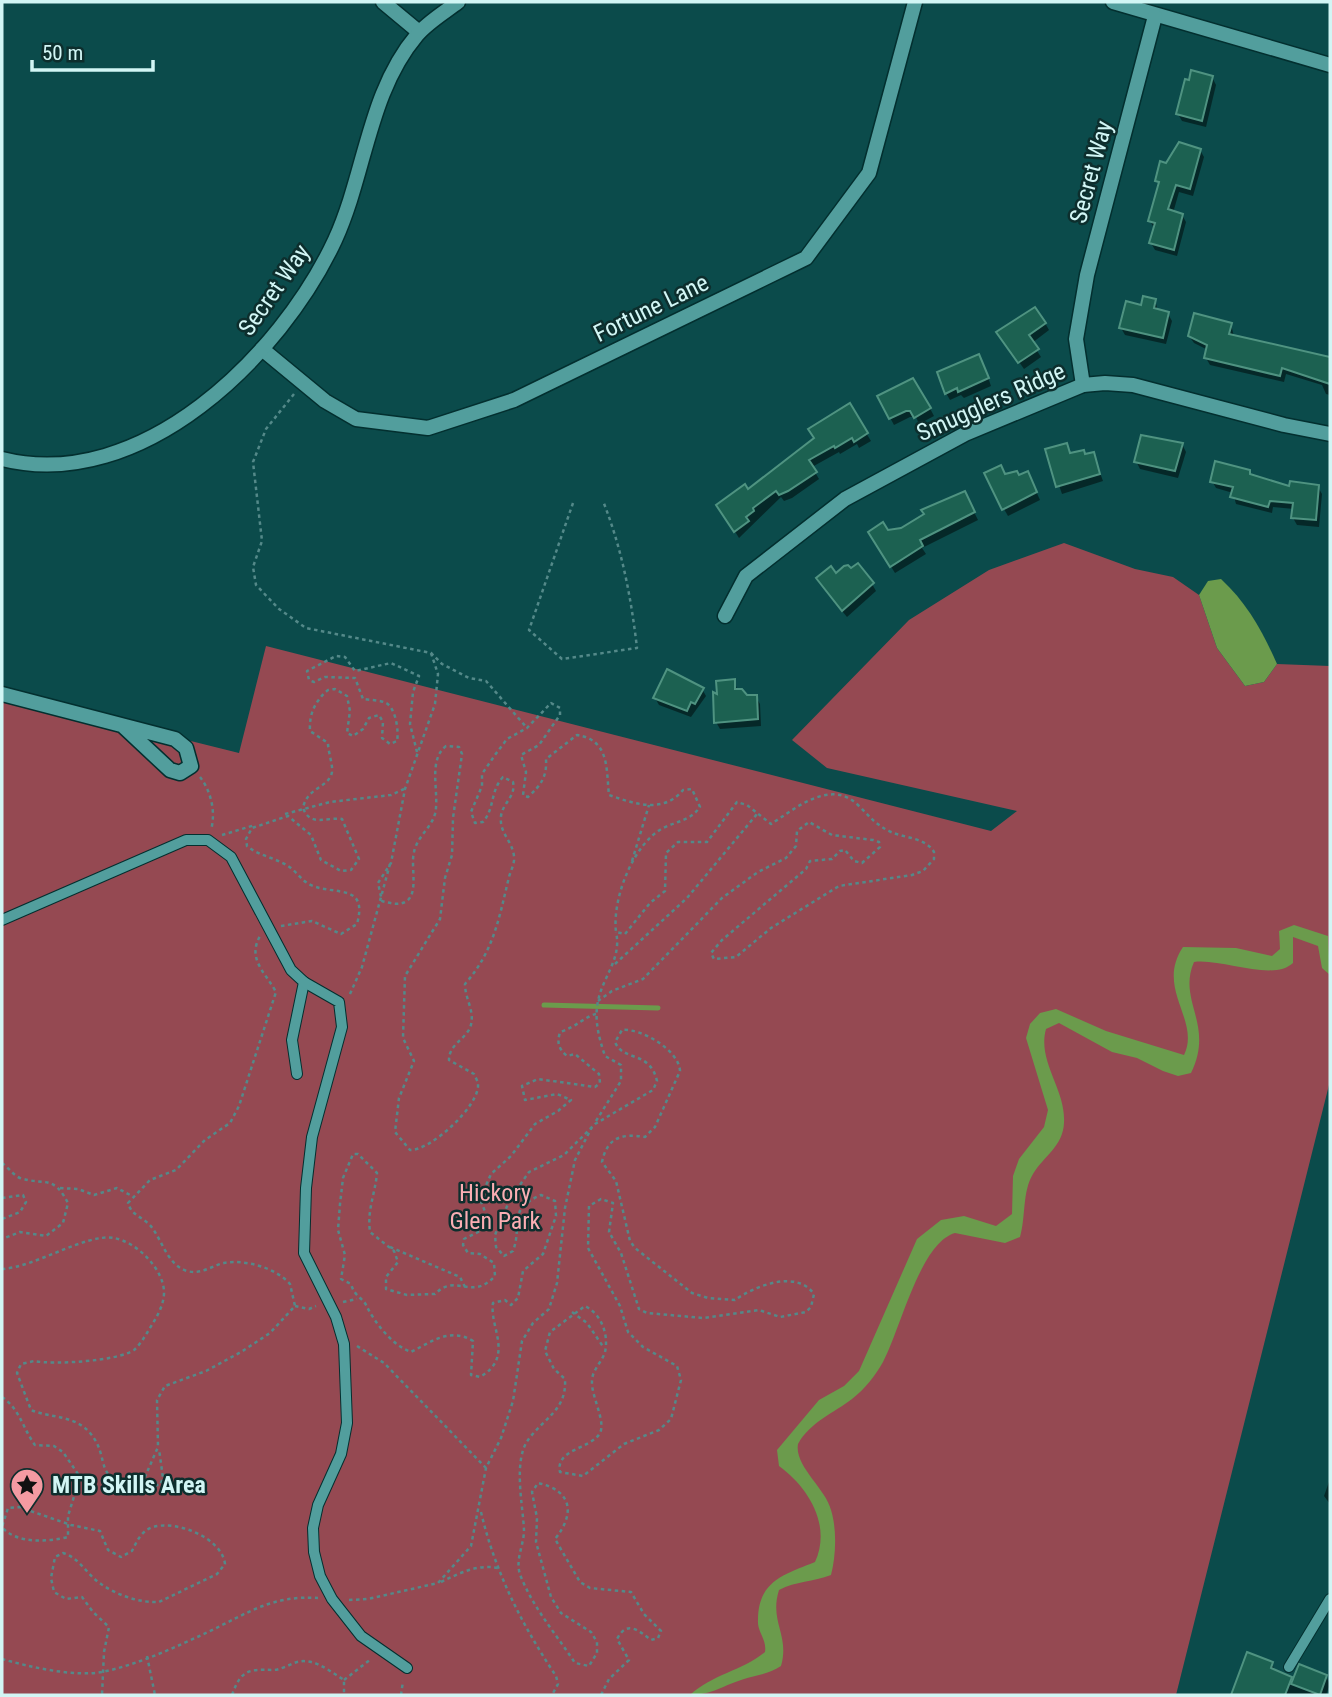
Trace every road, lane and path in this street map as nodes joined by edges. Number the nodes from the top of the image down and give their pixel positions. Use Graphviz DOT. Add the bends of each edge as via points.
graph roads {
  1 [pos="383,2"];
  2 [pos="458,2"];
  3 [pos="915,2"];
  4 [pos="1112,2"];
  5 [pos="1155,16"];
  6 [pos="419,33"];
  7 [pos="1330,65"];
  8 [pos="262,349"];
  9 [pos="303,384"];
  10 [pos="1083,386"];
  11 [pos="1330,434"];
  12 [pos="2,459"];
  13 [pos="603,500"];
  14 [pos="573,503"];
  15 [pos="725,616"];
  16 [pos="431,653"];
  17 [pos="2,694"];
  18 [pos="123,726"];
  19 [pos="527,728"];
  20 [pos="417,752"];
  21 [pos="191,766"];
  22 [pos="405,789"];
  23 [pos="649,804"];
  24 [pos="303,808"];
  25 [pos="757,814"];
  26 [pos="269,820"];
  27 [pos="208,840"];
  28 [pos="391,863"];
  29 [pos="631,864"];
  30 [pos="382,901"];
  31 [pos="2,920"];
  32 [pos="270,929"];
  33 [pos="616,932"];
  34 [pos="613,966"];
  35 [pos="304,982"];
  36 [pos="598,1001"];
  37 [pos="340,1008"];
  38 [pos="596,1014"];
  39 [pos="297,1074"];
  40 [pos="594,1124"];
  41 [pos="2,1163"];
  42 [pos="60,1188"];
  43 [pos="132,1196"];
  44 [pos="2,1198"];
  45 [pos="2,1219"];
  46 [pos="2,1239"];
  47 [pos="389,1247"];
  48 [pos="2,1269"];
  49 [pos="465,1287"];
  50 [pos="328,1301"];
  51 [pos="295,1306"];
  52 [pos="572,1312"];
  53 [pos="344,1344"];
  54 [pos="605,1351"];
  55 [pos="2,1398"];
  56 [pos="158,1447"];
  57 [pos="486,1468"];
  58 [pos="141,1486"];
  59 [pos="480,1509"];
  60 [pos="71,1525"];
  61 [pos="498,1568"];
  62 [pos="438,1583"];
  63 [pos="332,1599"];
  64 [pos="1330,1599"];
  65 [pos="379,1648"];
  66 [pos="147,1656"];
  67 [pos="2,1659"];
  68 [pos="1289,1667"];
  69 [pos="407,1668"];
  70 [pos="103,1671"];
  71 [pos="344,1679"];
  72 [pos="102,1695"];
  73 [pos="155,1695"];
  74 [pos="232,1695"];
  75 [pos="344,1695"];
  76 [pos="552,1695"];
  77 [pos="601,1695"];
  1 -- 6 [label="street"];
  2 -- 6 [label="street, Secret Way"];
  3 -- 9 [label="street, Fortune Lane" via="869,173 806,258 514,400 428,428 356,419"];
  4 -- 5 [label="street"];
  5 -- 7 [label="street"];
  5 -- 10 [label="street, Secret Way" via="1087,275 1076,339"];
  6 -- 8 [label="street, Secret Way" via="382,89 358,184 335,241 320,270"];
  8 -- 9 [label="street, Fortune Lane"];
  8 -- 12 [label="street, Secret Way" via="217,393 173,425 125,450 48,464"];
  9 -- 16 [label="path" via="266,429 253,462 262,541 253,567 256,585 306,628"];
  10 -- 11 [label="street, Smugglers Ridge" via="1133,385"];
  10 -- 15 [label="street, Smugglers Ridge" via="965,435 845,499 746,576"];
  13 -- 14 [label="path" via="629,586 638,648 562,659 529,630"];
  16 -- 19 [label="path" via="469,678 486,681"];
  16 -- 20 [label="path" via="438,674 435,704"];
  17 -- 18 [label="street"];
  18 -- 21 [label="street" via="175,739 186,748"];
  18 -- 21 [label="street" via="170,770 180,773"];
  19 -- 23 [label="path" via="551,703 560,708 539,745 521,755 526,772 523,795 528,797 542,783 546,760 577,734 599,744 605,754 609,795"];
  19 -- 30 [label="path" via="507,739 482,774 471,812 475,823 484,822 499,781 503,777 513,782 512,797 501,815 501,831 515,858 505,905 484,962 465,984 473,1013 469,1029 449,1053 453,1065 474,1074 478,1085 475,1097 446,1132 419,1151 410,1150 395,1132 399,1098 414,1060 403,1038 404,986 405,976 440,919 452,855 459,747 446,746 436,760 435,815 412,855 414,889 401,904"];
  20 -- 22 [label="path"];
  20 -- 24 [label="path" via="410,724 419,676 391,663 355,671 345,657 336,656 313,667 306,676 314,682 325,677 355,678 363,699 390,706 399,733 397,741 390,744 382,738 379,715 369,718 353,736 347,733 347,696 328,690 309,719 310,731 328,743 332,769 327,780 310,792"];
  21 -- 27 [label="path" via="207,786 212,807"];
  22 -- 24 [label="path"];
  22 -- 28 [label="path"];
  23 -- 29 [label="path"];
  23 -- 29 [label="path" via="665,805 683,790 692,789 700,807 693,817 645,841"];
  24 -- 26 [label="path"];
  24 -- 26 [label="path" via="312,820 342,820 359,859 351,870 341,871 318,857 311,835 292,819"];
  25 -- 33 [label="path" via="737,802 707,842 678,842 666,853 665,891 625,934"];
  25 -- 34 [label="path" via="687,898"];
  25 -- 36 [label="path" via="771,824 808,798 845,797 879,826 931,847 934,859 912,875 839,886 771,928 736,957 714,959 710,953 722,940 810,861 832,859 845,850 862,863 880,847 873,840 832,835 809,822 797,831 796,846 786,858 723,898 643,979"];
  26 -- 27 [label="path"];
  26 -- 32 [label="path" via="252,828 247,846 293,869 316,887 350,893 360,912 357,924 341,934 312,922"];
  27 -- 31 [label="lane" via="186,840"];
  27 -- 32 [label="lane" via="231,857"];
  28 -- 30 [label="path"];
  28 -- 30 [label="path" via="378,884"];
  29 -- 33 [label="path" via="614,919"];
  30 -- 37 [label="path" via="362,967"];
  32 -- 35 [label="lane" via="291,970"];
  32 -- 43 [label="path" via="254,946 256,964 275,992 273,1006 239,1106 230,1123 205,1140 176,1170 150,1180"];
  33 -- 34 [label="path" via="619,947"];
  34 -- 36 [label="path"];
  35 -- 37 [label="lane" via="339,1002"];
  35 -- 39 [label="lane" via="292,1041"];
  36 -- 38 [label="path"];
  37 -- 50 [label="lane" via="342,1027 312,1137 306,1188 304,1253"];
  38 -- 40 [label="path" via="605,1056 621,1065 621,1081"];
  38 -- 49 [label="path" via="560,1031 558,1040 566,1056 575,1054 599,1074 600,1083 595,1087 538,1079 522,1086 525,1100 557,1094 570,1100 535,1124 484,1184 480,1199 488,1219 480,1231 464,1239 463,1249 494,1263 495,1276 477,1289"];
  40 -- 47 [label="path" via="564,1155 529,1172 500,1219 496,1247 504,1256 516,1244 515,1219 521,1208 541,1195 555,1201 556,1216 543,1254 523,1270 518,1298 511,1304 505,1300 493,1303 491,1315 499,1346 486,1374 471,1375 473,1341 467,1337 447,1334 411,1352 401,1348 376,1324 351,1284 341,1279 345,1255 338,1230 340,1204 343,1178 353,1154 377,1173 367,1214 370,1232"];
  40 -- 54 [label="path" via="645,1097 657,1081 649,1064 617,1048 615,1037 632,1029 659,1044 680,1064 660,1118 645,1137 628,1134 610,1142 602,1163 616,1181 629,1241 692,1293 735,1300 752,1288 797,1282 809,1287 814,1302 806,1312 780,1317 759,1310 703,1318 647,1313 639,1309 621,1253 609,1232 613,1203 594,1200 588,1213 588,1248 620,1306 628,1332 643,1347 677,1366 681,1380 671,1419 659,1430 624,1444 583,1476 560,1472 561,1462 570,1452 599,1434 602,1425 592,1377"];
  40 -- 57 [label="path" via="575,1160 549,1309 522,1341 507,1422"];
  41 -- 42 [label="path" via="20,1178 52,1182"];
  42 -- 43 [label="path" via="94,1195 117,1188"];
  42 -- 46 [label="path" via="68,1203 67,1215 56,1230 46,1236 20,1232"];
  43 -- 51 [label="path" via="128,1203 131,1213 153,1229 174,1262 187,1270 203,1271 224,1263 265,1268 289,1284"];
  44 -- 45 [label="path" via="23,1195 26,1202 20,1212"];
  47 -- 49 [label="path" via="460,1277"];
  47 -- 49 [label="path" via="398,1262 386,1277 386,1289 407,1295 435,1294 442,1286"];
  48 -- 58 [label="path" via="35,1263 100,1237 114,1237 139,1250 160,1275 161,1306 136,1348 120,1357 21,1364 17,1373 31,1410 70,1419 90,1432 101,1464 113,1480"];
  50 -- 51 [label="path" via="309,1309"];
  50 -- 53 [label="lane"];
  51 -- 56 [label="path" via="270,1333 241,1352 165,1386 156,1400"];
  52 -- 54 [label="path" via="587,1323"];
  52 -- 54 [label="path" via="585,1306 597,1314 604,1329"];
  52 -- 77 [label="path" via="550,1332 545,1351 565,1379 566,1390 557,1411 525,1447 520,1490 524,1532 518,1561 519,1574 545,1622 575,1663 589,1666 597,1642 591,1632 561,1613 551,1597 536,1542 532,1492 538,1483 549,1486 562,1493 567,1503 566,1527 555,1539 580,1582 590,1588 631,1592 644,1614 657,1624 661,1631 651,1640 639,1629 621,1631 617,1639 629,1660 609,1679"];
  53 -- 57 [label="path" via="359,1346 384,1363"];
  53 -- 63 [label="lane" via="347,1423 341,1454 313,1528 320,1576"];
  55 -- 60 [label="path" via="19,1413 35,1445 54,1446 63,1452 80,1477 68,1516"];
  56 -- 58 [label="path"];
  56 -- 58 [label="path" via="160,1485"];
  57 -- 59 [label="path"];
  59 -- 61 [label="path"];
  59 -- 62 [label="path" via="471,1546"];
  60 -- 60 [label="path" via="14,1506 8,1508 2,1527 14,1536 43,1540 68,1537"];
  60 -- 70 [label="path" via="100,1531 108,1550 121,1557 153,1527 186,1528 224,1555 225,1564 216,1574 149,1602 101,1584 73,1556 63,1553 55,1557 54,1592 61,1598 82,1597 109,1626"];
  61 -- 62 [label="path" via="471,1569"];
  61 -- 76 [label="path" via="520,1620 556,1676 558,1685"];
  62 -- 63 [label="path" via="368,1600"];
  63 -- 65 [label="lane" via="361,1636"];
  63 -- 66 [label="path" via="291,1597"];
  64 -- 68 [label="lane"];
  65 -- 69 [label="lane"];
  65 -- 71 [label="path" via="367,1664"];
  66 -- 70 [label="path"];
  66 -- 73 [label="path"];
  67 -- 70 [label="path" via="36,1669"];
  70 -- 72 [label="path"];
  71 -- 74 [label="path" via="303,1660 275,1671 260,1667 248,1672 238,1679"];
  71 -- 75 [label="path"];
}
